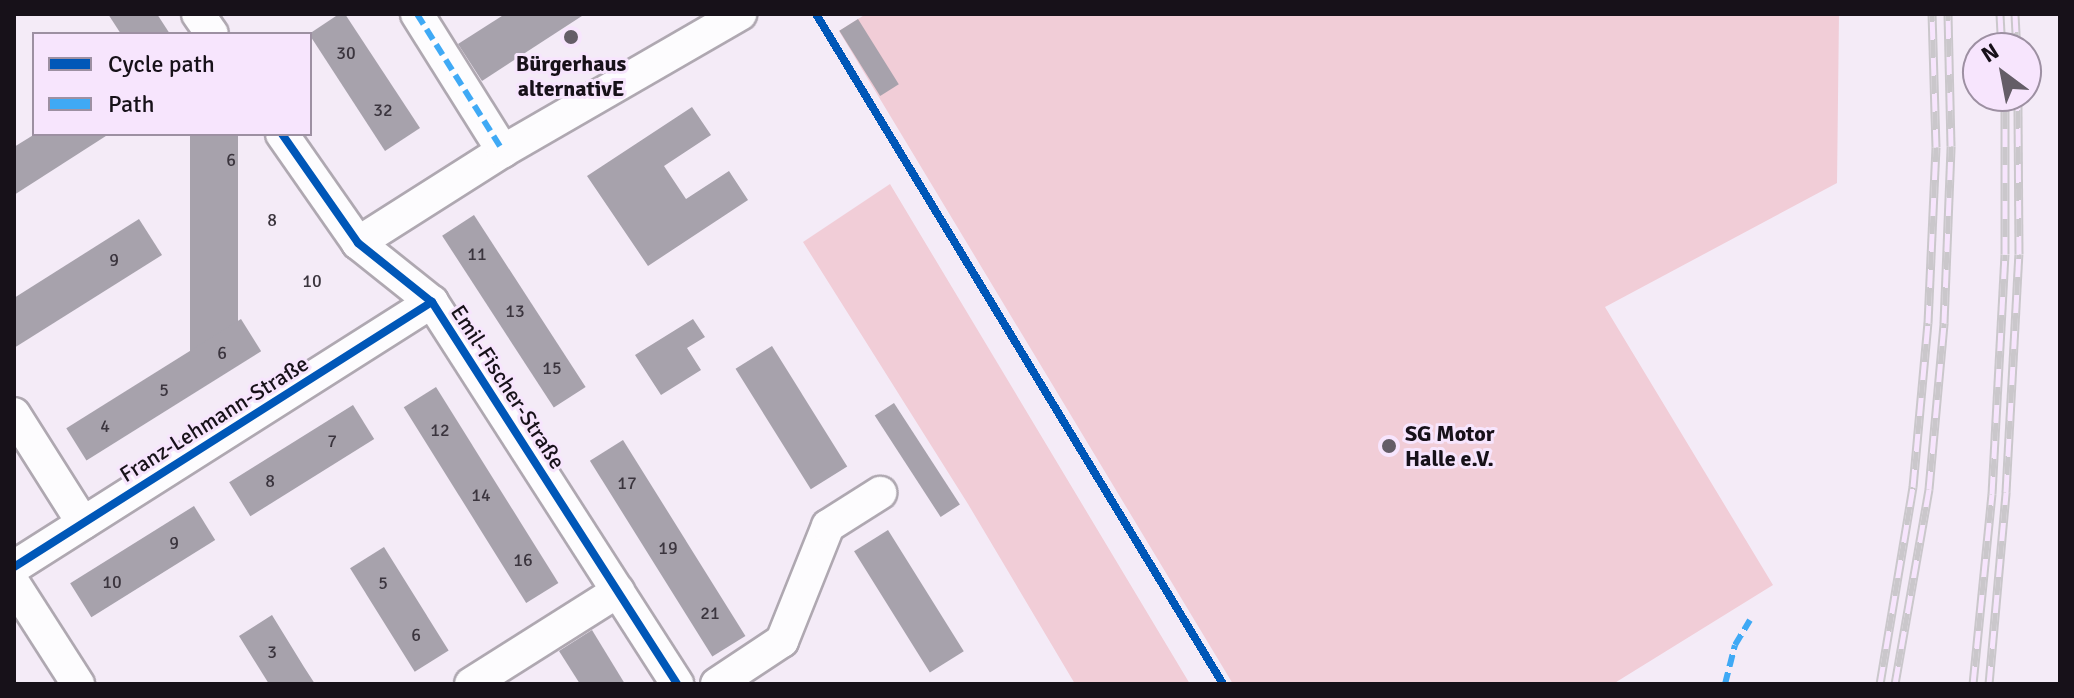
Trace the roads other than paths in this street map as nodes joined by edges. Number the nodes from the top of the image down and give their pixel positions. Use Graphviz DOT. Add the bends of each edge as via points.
graph roads {
  1 [pos="198,14"];
  2 [pos="417,14"];
  3 [pos="740,14"];
  4 [pos="211,32"];
  5 [pos="283,136"];
  6 [pos="503,151"];
  7 [pos="358,243"];
  8 [pos="432,302"];
  9 [pos="14,414"];
  10 [pos="880,493"];
  11 [pos="83,523"];
  12 [pos="14,567"];
  13 [pos="14,584"];
  14 [pos="618,591"];
  15 [pos="78,684"];
  16 [pos="471,684"];
  17 [pos="677,684"];
  18 [pos="717,684"];
  1 -- 4 [label="street"];
  2 -- 6 [label="street"];
  3 -- 6 [label="street"];
  5 -- 7 [label="street, Emil-Fischer-Straße"];
  6 -- 7 [label="street"];
  7 -- 8 [label="street, Emil-Fischer-Straße"];
  8 -- 11 [label="street, Franz-Lehmann-Straße"];
  8 -- 14 [label="street, Emil-Fischer-Straße"];
  9 -- 11 [label="street"];
  10 -- 18 [label="street" via="828,526 782,641"];
  11 -- 12 [label="street, Franz-Lehmann-Straße"];
  13 -- 15 [label="street"];
  14 -- 16 [label="street"];
  14 -- 17 [label="street, Emil-Fischer-Straße"];
}
